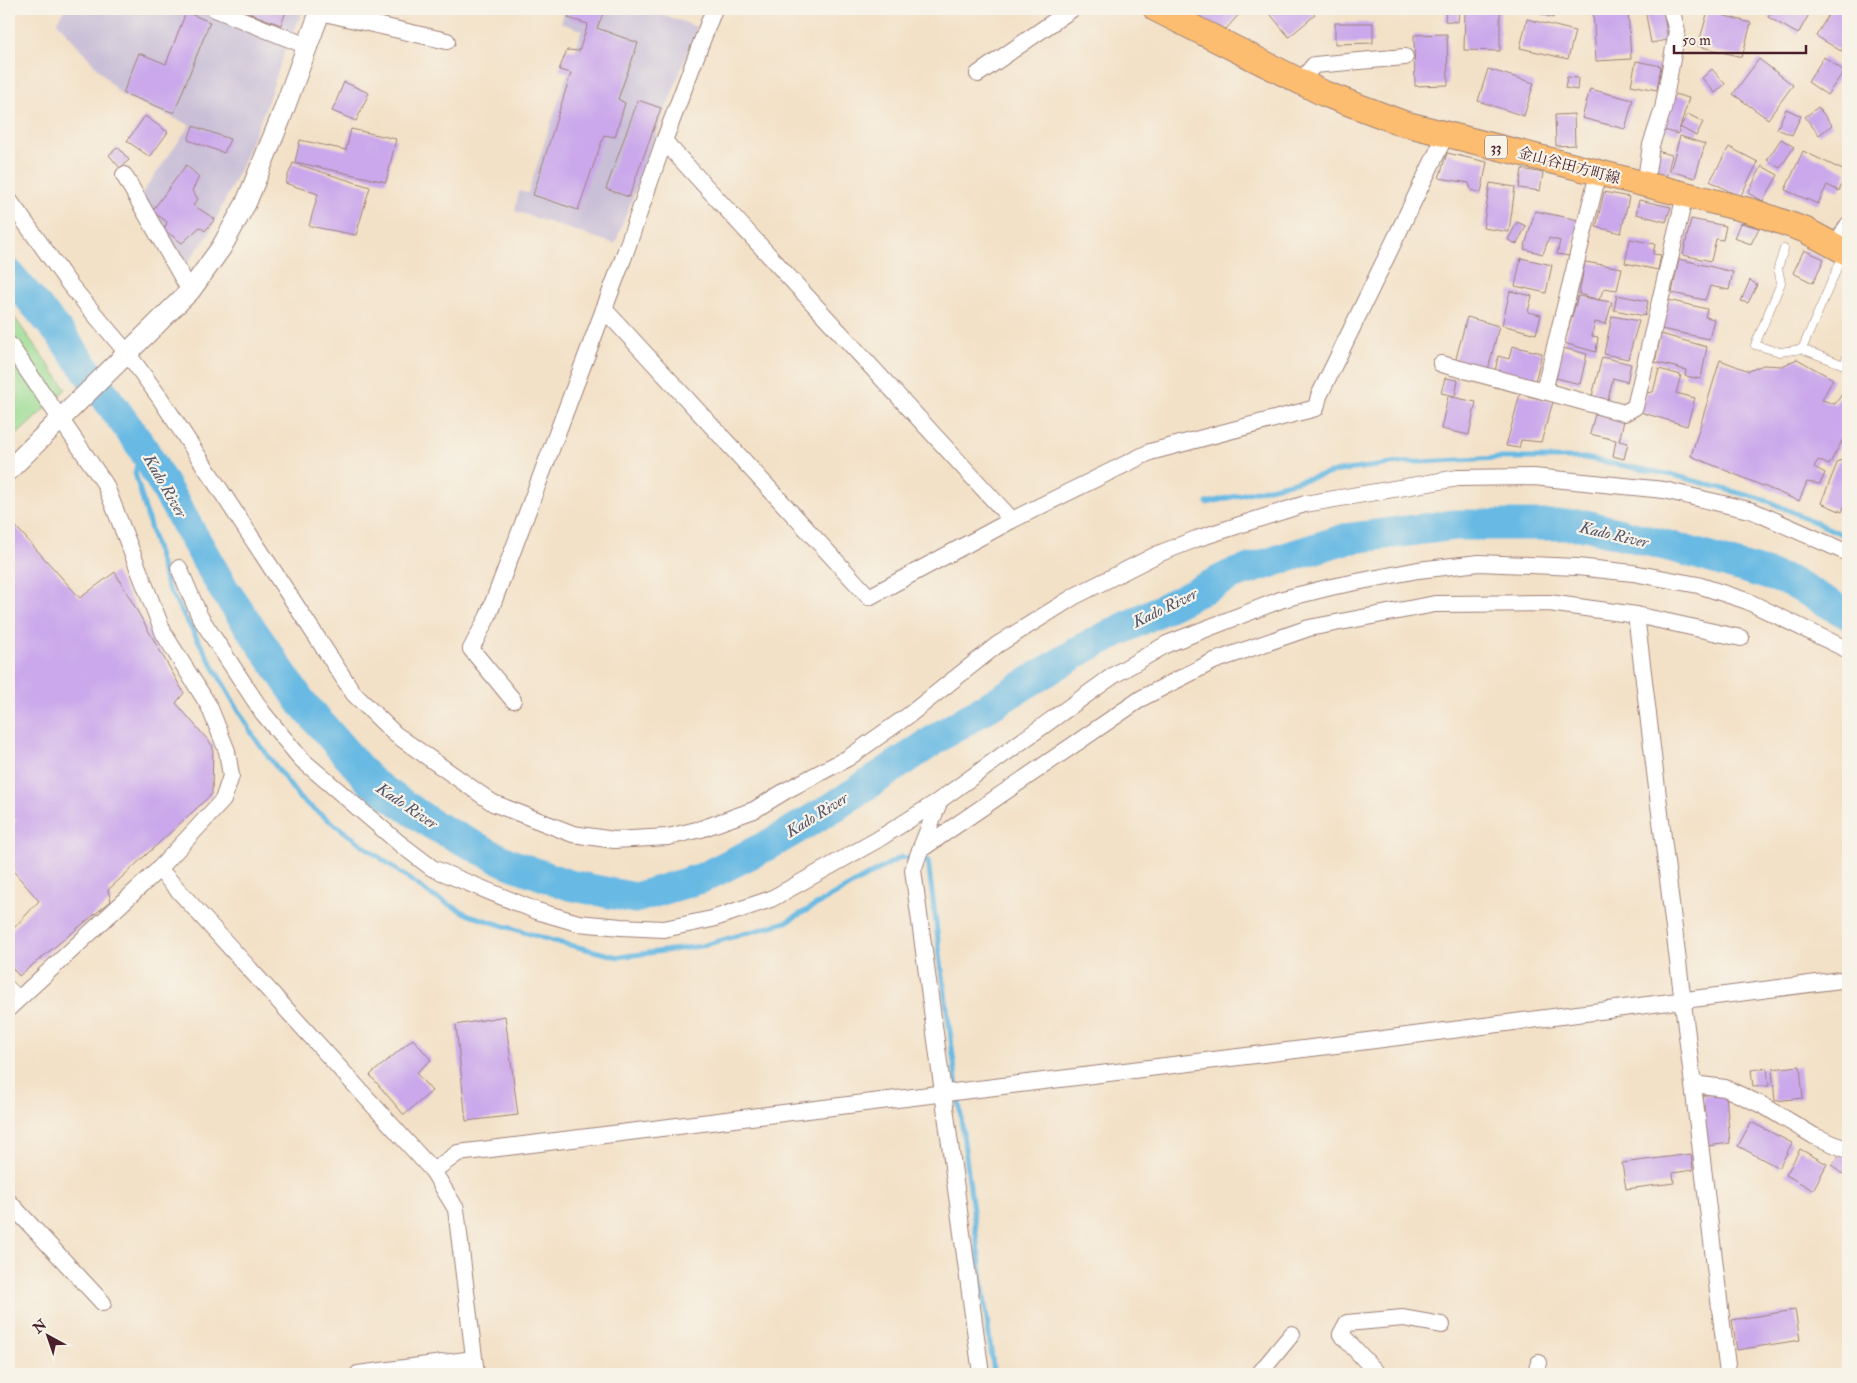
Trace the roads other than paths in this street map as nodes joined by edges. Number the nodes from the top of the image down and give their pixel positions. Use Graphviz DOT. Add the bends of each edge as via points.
graph roads {
  1 [pos="215,9"];
  2 [pos="714,9"];
  3 [pos="1072,9"];
  4 [pos="1156,9"];
  5 [pos="1671,9"];
  6 [pos="320,10"];
  7 [pos="1186,15"];
  8 [pos="447,41"];
  9 [pos="307,46"];
  10 [pos="1405,57"];
  11 [pos="978,74"];
  12 [pos="1300,82"];
  13 [pos="1446,134"];
  14 [pos="664,141"];
  15 [pos="1598,174"];
  16 [pos="124,175"];
  17 [pos="1645,186"];
  18 [pos="1685,195"];
  19 [pos="9,200"];
  20 [pos="1848,225"];
  21 [pos="1784,249"];
  22 [pos="1843,250"];
  23 [pos="190,291"];
  24 [pos="604,309"];
  25 [pos="9,344"];
  26 [pos="1802,349"];
  27 [pos="1848,355"];
  28 [pos="126,357"];
  29 [pos="1441,364"];
  30 [pos="1544,391"];
  31 [pos="62,420"];
  32 [pos="9,470"];
  33 [pos="1012,520"];
  34 [pos="1848,553"];
  35 [pos="179,568"];
  36 [pos="1636,616"];
  37 [pos="1741,638"];
  38 [pos="1848,650"];
  39 [pos="513,700"];
  40 [pos="940,800"];
  41 [pos="920,850"];
  42 [pos="159,869"];
  43 [pos="1848,979"];
  44 [pos="9,984"];
  45 [pos="21,996"];
  46 [pos="1683,1002"];
  47 [pos="9,1008"];
  48 [pos="1693,1084"];
  49 [pos="942,1093"];
  50 [pos="1848,1150"];
  51 [pos="434,1171"];
  52 [pos="9,1202"];
  53 [pos="103,1303"];
  54 [pos="1442,1326"];
  55 [pos="1292,1334"];
  56 [pos="475,1367"];
  57 [pos="358,1374"];
  58 [pos="981,1374"];
  59 [pos="1259,1374"];
  60 [pos="1378,1374"];
  61 [pos="1728,1374"];
  1 -- 9 [label="street"];
  2 -- 14 [label="street"];
  3 -- 11 [label="street"];
  4 -- 7 [label="main road, 金山谷田方町線 / 33"];
  5 -- 17 [label="street" via="1677,30"];
  6 -- 8 [label="street"];
  6 -- 9 [label="street"];
  7 -- 12 [label="main road, 金山谷田方町線 / 33"];
  9 -- 23 [label="street" via="246,203 221,248"];
  10 -- 12 [label="street" via="1314,65"];
  12 -- 13 [label="main road, 金山谷田方町線 / 33" via="1402,123"];
  13 -- 15 [label="main road, 金山谷田方町線 / 33"];
  13 -- 33 [label="street" via="1316,408 1150,452"];
  14 -- 24 [label="street"];
  14 -- 33 [label="street"];
  15 -- 17 [label="main road, 金山谷田方町線 / 33"];
  15 -- 30 [label="street"];
  16 -- 23 [label="street"];
  17 -- 18 [label="main road, 金山谷田方町線 / 33"];
  18 -- 22 [label="main road, 金山谷田方町線 / 33" via="1751,211 1805,230"];
  18 -- 30 [label="street" via="1635,407 1624,413"];
  19 -- 28 [label="street"];
  20 -- 22 [label="street"];
  21 -- 26 [label="lane" via="1778,268 1781,283 1755,344 1780,352"];
  22 -- 26 [label="lane"];
  23 -- 28 [label="street"];
  24 -- 33 [label="street" via="869,597"];
  24 -- 39 [label="street" via="488,616 470,649"];
  25 -- 31 [label="street"];
  26 -- 27 [label="lane" via="1844,366"];
  28 -- 31 [label="street"];
  28 -- 34 [label="street" via="354,694 395,734 493,803 573,834 614,840 668,837 754,810 848,758 909,715 997,645 1075,596 1158,554 1305,504 1458,478 1534,476 1664,490 1753,511"];
  29 -- 30 [label="street"];
  31 -- 32 [label="street"];
  31 -- 42 [label="street" via="105,484 164,634 209,706 227,751 231,776 223,800"];
  35 -- 40 [label="street" via="200,617 263,713 301,759 432,868 537,911 578,922 664,929 712,919 771,899 878,840"];
  36 -- 37 [label="street"];
  36 -- 41 [label="street" via="1549,603 1435,604 1309,628 1214,660 1142,698"];
  36 -- 46 [label="street"];
  38 -- 40 [label="street" via="1747,601 1698,585 1577,567 1479,563 1418,570 1283,599 1167,644 1114,675"];
  40 -- 41 [label="street"];
  41 -- 49 [label="street" via="913,870"];
  42 -- 45 [label="street"];
  42 -- 51 [label="street"];
  43 -- 46 [label="street"];
  44 -- 45 [label="lane"];
  45 -- 47 [label="street"];
  46 -- 48 [label="street"];
  46 -- 49 [label="street"];
  48 -- 50 [label="street" via="1725,1088 1764,1106 1814,1136"];
  48 -- 61 [label="street"];
  49 -- 51 [label="street" via="458,1152"];
  49 -- 58 [label="street"];
  51 -- 56 [label="street" via="456,1209"];
  52 -- 53 [label="street"];
  54 -- 60 [label="street" via="1403,1318 1347,1323 1341,1334"];
  55 -- 59 [label="street"];
  56 -- 57 [label="street"];
}
